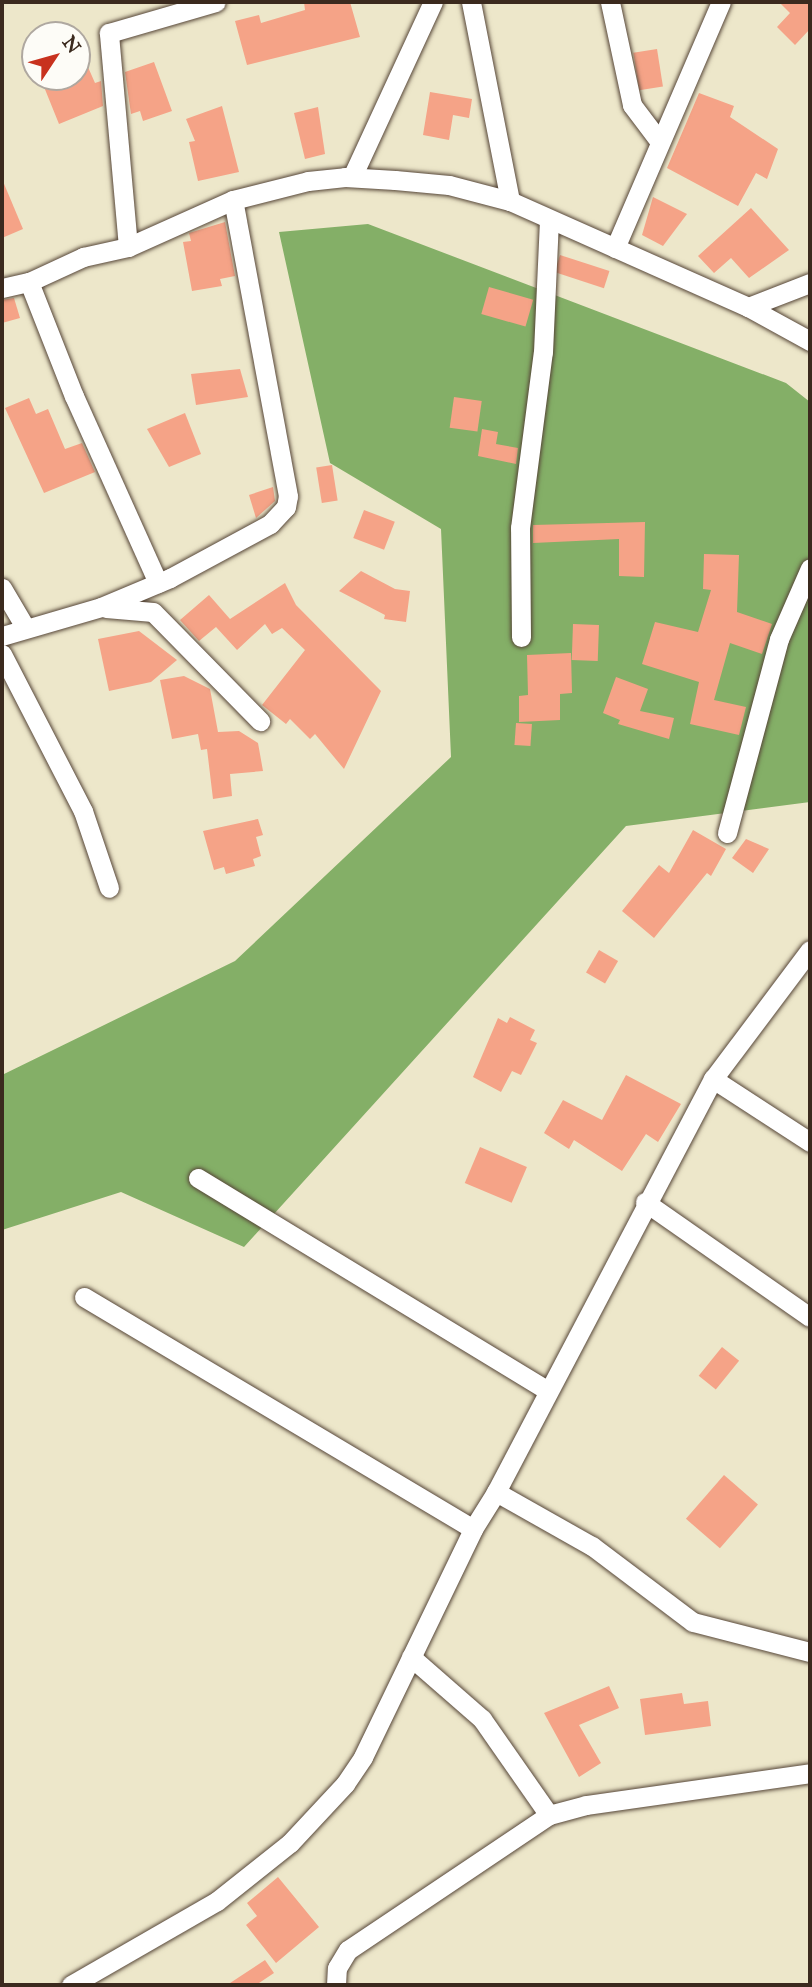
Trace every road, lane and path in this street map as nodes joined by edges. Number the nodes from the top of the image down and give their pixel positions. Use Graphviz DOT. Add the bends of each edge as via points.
graph roads {
  1 [pos="216,2"];
  2 [pos="433,2"];
  3 [pos="471,2"];
  4 [pos="610,2"];
  5 [pos="721,2"];
  6 [pos="660,142"];
  7 [pos="352,177"];
  8 [pos="233,200"];
  9 [pos="510,201"];
  10 [pos="549,219"];
  11 [pos="128,247"];
  12 [pos="615,248"];
  13 [pos="29,282"];
  14 [pos="810,283"];
  15 [pos="2,288"];
  16 [pos="748,307"];
  17 [pos="810,341"];
  18 [pos="810,568"];
  19 [pos="158,583"];
  20 [pos="2,588"];
  21 [pos="101,607"];
  22 [pos="25,627"];
  23 [pos="2,636"];
  24 [pos="521,637"];
  25 [pos="2,654"];
  26 [pos="260,722"];
  27 [pos="727,833"];
  28 [pos="109,888"];
  29 [pos="810,950"];
  30 [pos="713,1079"];
  31 [pos="810,1142"];
  32 [pos="198,1178"];
  33 [pos="645,1202"];
  34 [pos="84,1297"];
  35 [pos="810,1317"];
  36 [pos="548,1391"];
  37 [pos="496,1492"];
  38 [pos="472,1529"];
  39 [pos="810,1652"];
  40 [pos="411,1657"];
  41 [pos="810,1773"];
  42 [pos="549,1815"];
  43 [pos="71,1985"];
  44 [pos="337,1985"];
  1 -- 11 [label="street" via="109,33"];
  2 -- 7 [label="street"];
  3 -- 9 [label="street"];
  4 -- 6 [label="street" via="632,105"];
  5 -- 6 [label="street"];
  6 -- 12 [label="street"];
  7 -- 8 [label="street" via="308,181"];
  7 -- 9 [label="street" via="449,186"];
  8 -- 11 [label="street"];
  8 -- 19 [label="street" via="288,496 286,507 270,524"];
  9 -- 10 [label="street"];
  10 -- 12 [label="street"];
  10 -- 24 [label="street" via="543,352 520,528"];
  11 -- 13 [label="street" via="83,257"];
  12 -- 16 [label="street"];
  13 -- 15 [label="street"];
  13 -- 19 [label="street" via="74,396"];
  14 -- 16 [label="street"];
  16 -- 17 [label="street"];
  18 -- 27 [label="street" via="779,639"];
  19 -- 21 [label="street"];
  20 -- 22 [label="street"];
  21 -- 22 [label="street"];
  21 -- 26 [label="street" via="153,612"];
  22 -- 23 [label="street"];
  25 -- 28 [label="street" via="83,811"];
  29 -- 30 [label="street"];
  30 -- 31 [label="street"];
  30 -- 33 [label="street"];
  32 -- 36 [label="street"];
  33 -- 35 [label="street"];
  33 -- 36 [label="street"];
  34 -- 38 [label="street"];
  36 -- 37 [label="street"];
  37 -- 38 [label="street"];
  37 -- 39 [label="street" via="592,1546 692,1622"];
  38 -- 40 [label="street"];
  40 -- 42 [label="street" via="482,1719"];
  40 -- 43 [label="street" via="363,1757 345,1784 290,1843 217,1901"];
  41 -- 42 [label="street" via="586,1805"];
  42 -- 44 [label="street" via="348,1950 337,1968"];
}
